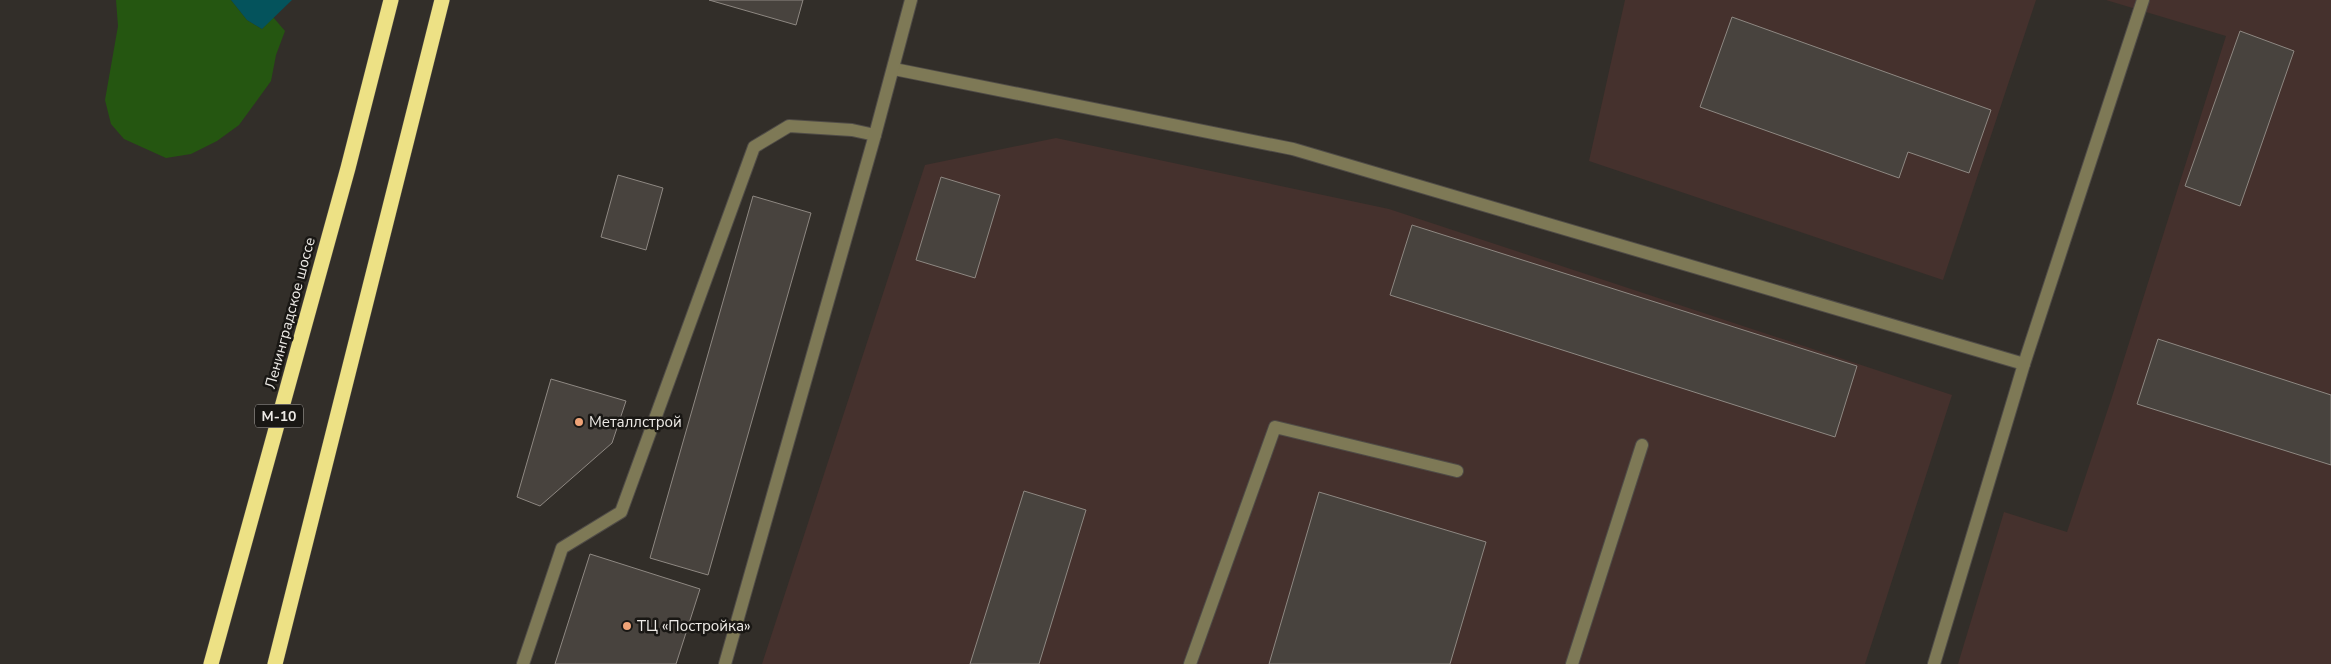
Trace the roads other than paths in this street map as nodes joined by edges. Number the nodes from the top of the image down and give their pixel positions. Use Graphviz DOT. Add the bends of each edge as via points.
graph roads {
  1 [pos="391,0"];
  2 [pos="442,0"];
  3 [pos="911,0"];
  4 [pos="2143,0"];
  5 [pos="894,69"];
  6 [pos="875,135"];
  7 [pos="2024,364"];
  8 [pos="1642,445"];
  9 [pos="1457,470"];
  10 [pos="211,664"];
  11 [pos="275,664"];
  12 [pos="523,664"];
  13 [pos="724,664"];
  14 [pos="1190,664"];
  15 [pos="1572,664"];
  16 [pos="1934,664"];
  1 -- 10 [label="highway, Ленинградское шоссе / М-10"];
  2 -- 11 [label="highway"];
  3 -- 5 [label="street"];
  4 -- 7 [label="street"];
  5 -- 6 [label="street"];
  5 -- 7 [label="street" via="1293,149"];
  6 -- 12 [label="street" via="852,130 789,126 754,147 621,512 562,548"];
  6 -- 13 [label="street"];
  7 -- 16 [label="street"];
  8 -- 15 [label="street"];
  9 -- 14 [label="street" via="1274,427"];
}
